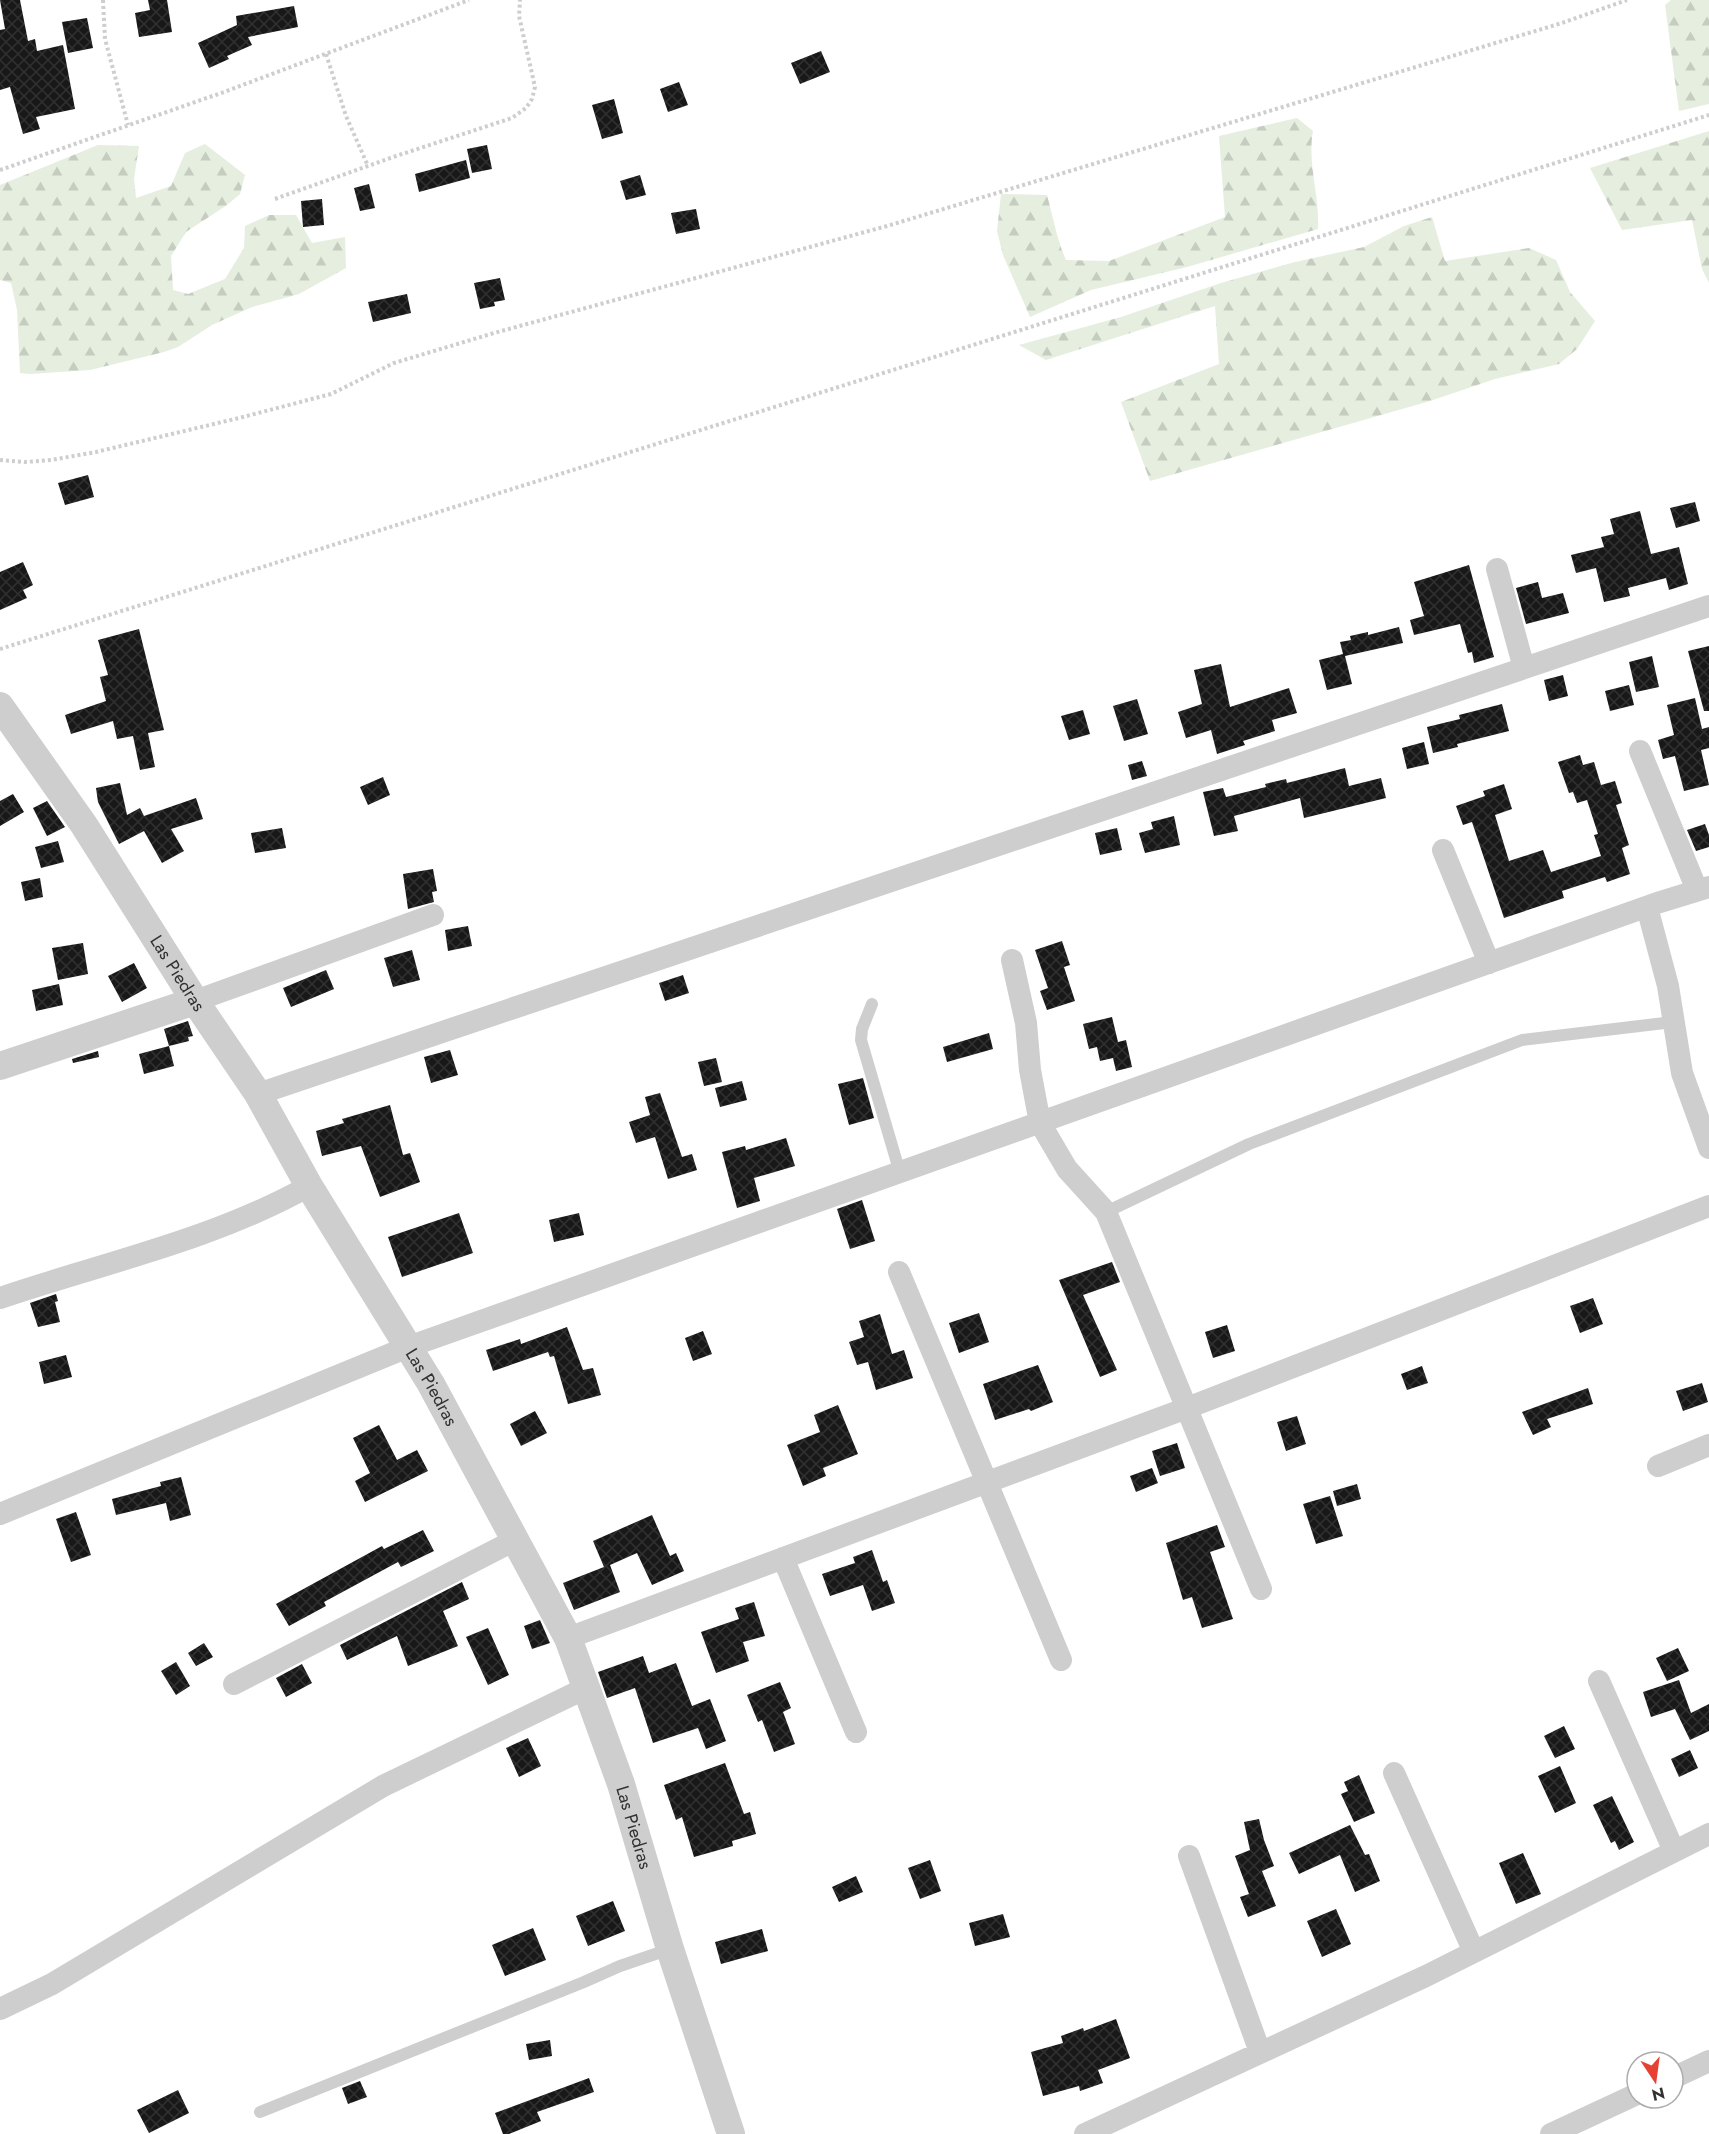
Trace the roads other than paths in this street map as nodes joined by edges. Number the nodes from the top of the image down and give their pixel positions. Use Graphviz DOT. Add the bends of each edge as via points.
graph roads {
  1 [pos="1497,569"];
  2 [pos="1709,606"];
  3 [pos="1524,668"];
  4 [pos="0,706"];
  5 [pos="1640,750"];
  6 [pos="1443,850"];
  7 [pos="1703,889"];
  8 [pos="1647,907"];
  9 [pos="433,915"];
  10 [pos="1012,960"];
  11 [pos="1490,963"];
  12 [pos="195,1001"];
  13 [pos="872,1004"];
  14 [pos="1673,1022"];
  15 [pos="0,1066"];
  16 [pos="258,1094"];
  17 [pos="1040,1123"];
  18 [pos="1709,1148"];
  19 [pos="900,1173"];
  20 [pos="309,1186"];
  21 [pos="1709,1206"];
  22 [pos="1106,1212"];
  23 [pos="899,1272"];
  24 [pos="0,1298"];
  25 [pos="408,1347"];
  26 [pos="1187,1408"];
  27 [pos="1709,1445"];
  28 [pos="1658,1466"];
  29 [pos="987,1482"];
  30 [pos="0,1514"];
  31 [pos="515,1540"];
  32 [pos="783,1558"];
  33 [pos="1261,1589"];
  34 [pos="568,1638"];
  35 [pos="1061,1660"];
  36 [pos="1599,1681"];
  37 [pos="234,1684"];
  38 [pos="586,1688"];
  39 [pos="856,1732"];
  40 [pos="1394,1773"];
  41 [pos="1709,1834"];
  42 [pos="1674,1851"];
  43 [pos="1189,1856"];
  44 [pos="670,1949"];
  45 [pos="1474,1952"];
  46 [pos="0,2009"];
  47 [pos="1260,2052"];
  48 [pos="1709,2061"];
  49 [pos="1685,2072"];
  50 [pos="1625,2100"];
  51 [pos="260,2112"];
  52 [pos="731,2134"];
  53 [pos="1085,2134"];
  54 [pos="1551,2134"];
  1 -- 3 [label="street"];
  2 -- 3 [label="street"];
  3 -- 16 [label="street"];
  4 -- 12 [label="street, Las Piedras" via="84,825"];
  5 -- 7 [label="street"];
  6 -- 11 [label="street"];
  7 -- 8 [label="street"];
  8 -- 11 [label="street"];
  8 -- 14 [label="street" via="1668,986"];
  9 -- 12 [label="street"];
  10 -- 17 [label="street" via="1026,1023"];
  11 -- 17 [label="street"];
  12 -- 15 [label="street"];
  12 -- 16 [label="street, Las Piedras"];
  13 -- 19 [label="lane" via="861,1040"];
  14 -- 18 [label="street" via="1682,1073"];
  14 -- 22 [label="lane" via="1522,1040 1249,1144"];
  16 -- 20 [label="street, Las Piedras"];
  17 -- 19 [label="street"];
  17 -- 22 [label="street" via="1067,1169"];
  19 -- 25 [label="street"];
  20 -- 24 [label="street" via="252,1214 159,1248"];
  20 -- 25 [label="street, Las Piedras"];
  21 -- 26 [label="street"];
  22 -- 26 [label="street"];
  23 -- 29 [label="street"];
  25 -- 30 [label="street"];
  25 -- 31 [label="street, Las Piedras"];
  26 -- 29 [label="street"];
  26 -- 33 [label="street"];
  27 -- 28 [label="street"];
  29 -- 32 [label="street"];
  29 -- 35 [label="street"];
  31 -- 34 [label="street, Las Piedras"];
  31 -- 37 [label="street"];
  32 -- 34 [label="street"];
  32 -- 39 [label="street"];
  34 -- 38 [label="street, Las Piedras"];
  36 -- 42 [label="street"];
  38 -- 44 [label="street, Las Piedras" via="621,1784"];
  38 -- 46 [label="street" via="383,1786 52,1984"];
  40 -- 45 [label="street"];
  41 -- 42 [label="street"];
  42 -- 45 [label="street"];
  43 -- 47 [label="street"];
  44 -- 51 [label="lane"];
  44 -- 52 [label="street, Las Piedras"];
  45 -- 47 [label="street"];
  47 -- 53 [label="street"];
  48 -- 49 [label="street"];
  50 -- 54 [label="street"];
}
